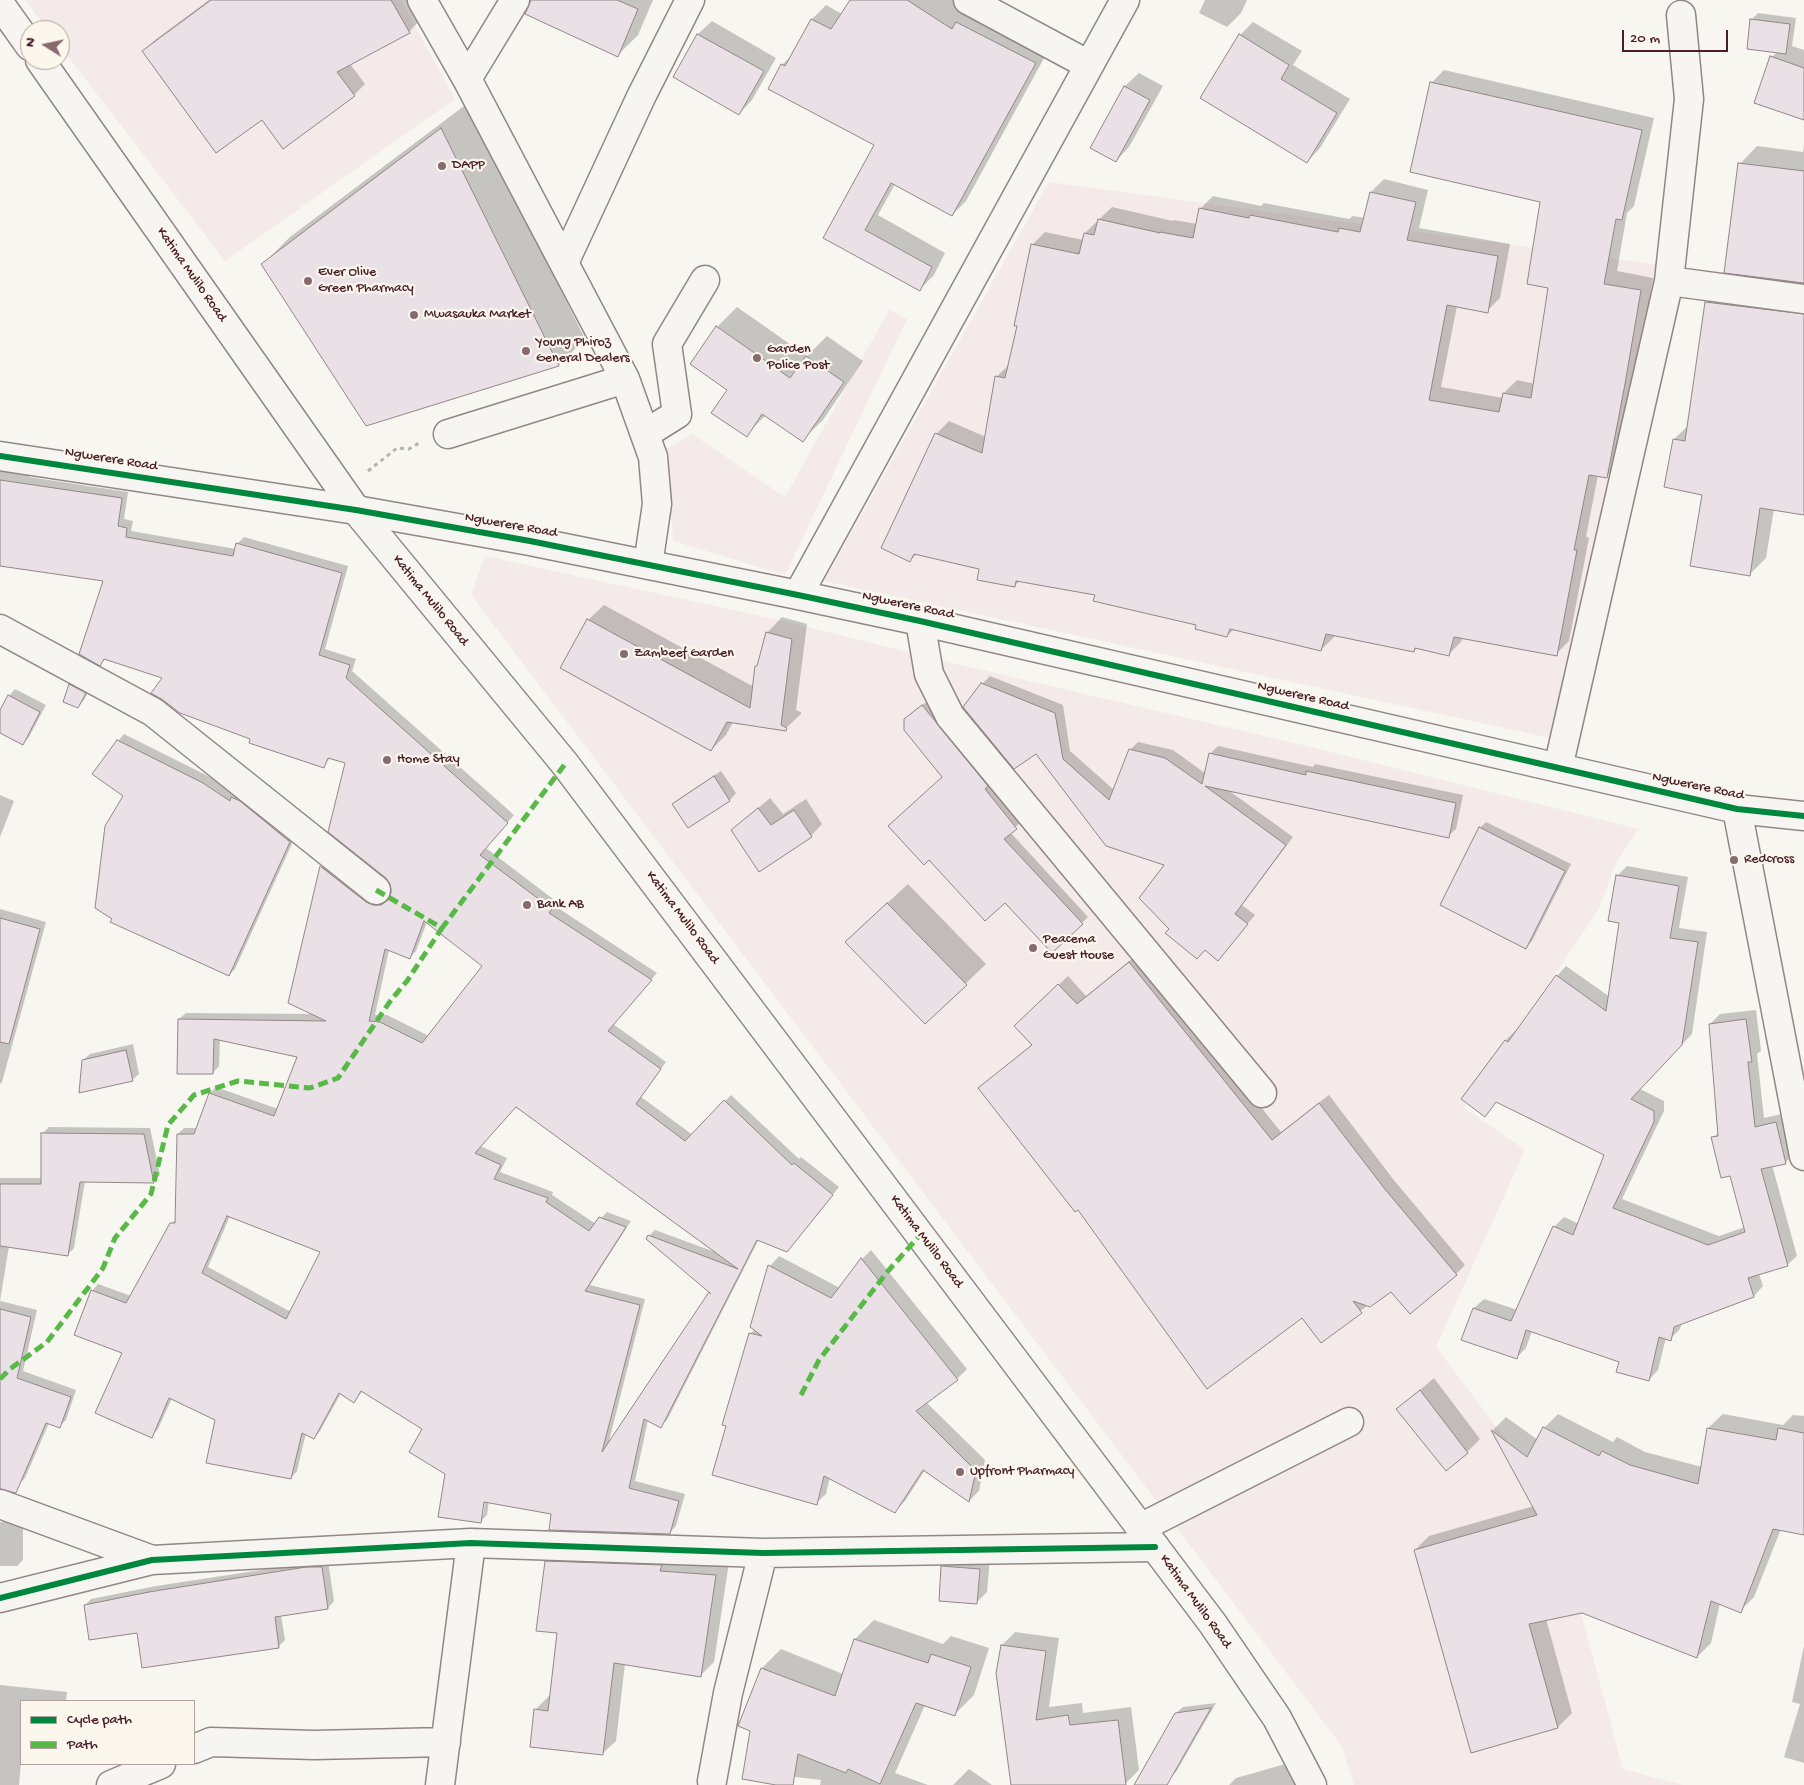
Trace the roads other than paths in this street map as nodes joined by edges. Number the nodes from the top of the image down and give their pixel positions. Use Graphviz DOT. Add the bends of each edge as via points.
graph roads {
  1 [pos="422,0"];
  2 [pos="515,0"];
  3 [pos="690,0"];
  4 [pos="968,0"];
  5 [pos="1125,0"];
  6 [pos="0,4"];
  7 [pos="1681,15"];
  8 [pos="20,32"];
  9 [pos="1089,65"];
  10 [pos="47,70"];
  11 [pos="467,79"];
  12 [pos="564,262"];
  13 [pos="705,280"];
  14 [pos="1669,280"];
  15 [pos="1804,299"];
  16 [pos="625,379"];
  17 [pos="448,434"];
  18 [pos="645,434"];
  19 [pos="0,456"];
  20 [pos="356,510"];
  21 [pos="648,565"];
  22 [pos="798,595"];
  23 [pos="920,621"];
  24 [pos="0,629"];
  25 [pos="1558,768"];
  26 [pos="1737,809"];
  27 [pos="1804,816"];
  28 [pos="376,890"];
  29 [pos="1262,1094"];
  30 [pos="1799,1104"];
  31 [pos="1804,1156"];
  32 [pos="1349,1422"];
  33 [pos="0,1504"];
  34 [pos="1148,1538"];
  35 [pos="471,1542"];
  36 [pos="763,1553"];
  37 [pos="152,1560"];
  38 [pos="0,1598"];
  39 [pos="446,1742"];
  40 [pos="195,1749"];
  41 [pos="159,1765"];
  42 [pos="712,1781"];
  43 [pos="111,1785"];
  44 [pos="440,1785"];
  45 [pos="1312,1785"];
  1 -- 11 [label="street"];
  2 -- 11 [label="street"];
  3 -- 12 [label="street"];
  4 -- 9 [label="street"];
  5 -- 9 [label="street"];
  6 -- 8 [label="street"];
  7 -- 14 [label="street" via="1689,99"];
  9 -- 22 [label="street"];
  10 -- 20 [label="street, Katima Mulilo Road"];
  11 -- 12 [label="street"];
  12 -- 16 [label="street"];
  13 -- 18 [label="street" via="667,344 677,414"];
  14 -- 15 [label="street"];
  14 -- 25 [label="street"];
  16 -- 17 [label="street"];
  16 -- 18 [label="street"];
  18 -- 21 [label="street" via="653,457 657,504"];
  19 -- 20 [label="street, Ngwerere Road"];
  20 -- 21 [label="street, Ngwerere Road"];
  20 -- 34 [label="street, Katima Mulilo Road" via="565,764"];
  21 -- 22 [label="street, Ngwerere Road"];
  22 -- 23 [label="street, Ngwerere Road"];
  23 -- 25 [label="street, Ngwerere Road"];
  23 -- 29 [label="street" via="929,674 950,716"];
  24 -- 28 [label="street" via="152,712"];
  25 -- 26 [label="street, Ngwerere Road"];
  26 -- 27 [label="street, Ngwerere Road"];
  26 -- 30 [label="street"];
  30 -- 31 [label="street"];
  32 -- 34 [label="street"];
  33 -- 37 [label="street"];
  34 -- 36 [label="street"];
  34 -- 45 [label="street, Katima Mulilo Road" via="1214,1624 1277,1718"];
  35 -- 36 [label="street"];
  35 -- 37 [label="street"];
  35 -- 39 [label="street"];
  36 -- 42 [label="street" via="728,1693"];
  37 -- 38 [label="street"];
  39 -- 40 [label="street" via="314,1745 211,1742"];
  39 -- 44 [label="street"];
  41 -- 43 [label="street"];
}
